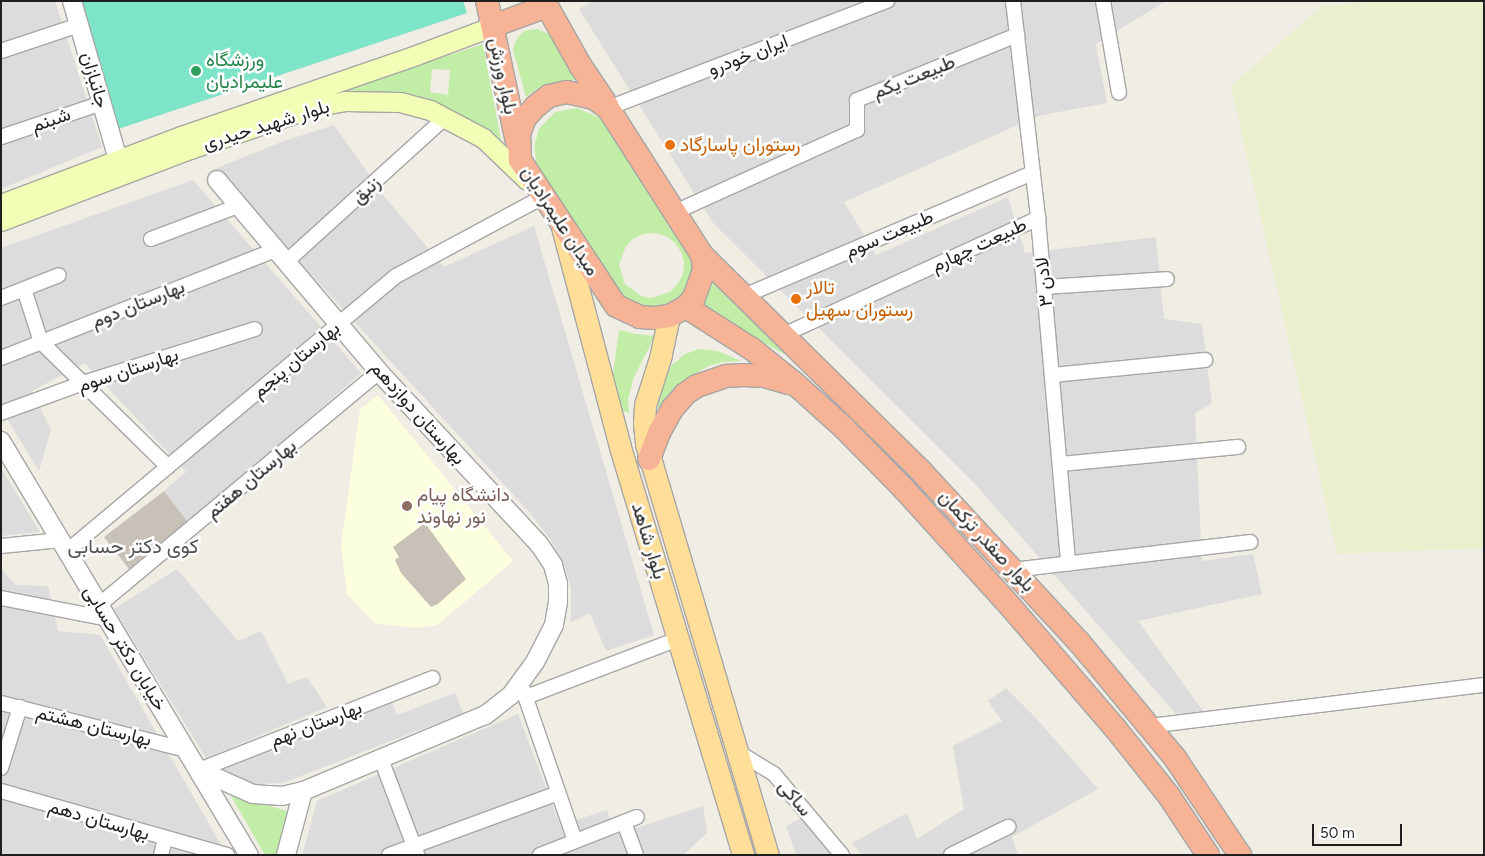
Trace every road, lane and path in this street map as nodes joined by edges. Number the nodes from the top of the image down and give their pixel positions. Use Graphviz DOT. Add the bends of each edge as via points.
graph roads {
  1 [pos="72,1"];
  2 [pos="487,1"];
  3 [pos="887,1"];
  4 [pos="1013,1"];
  5 [pos="1103,1"];
  6 [pos="549,3"];
  7 [pos="79,25"];
  8 [pos="493,26"];
  9 [pos="1017,35"];
  10 [pos="1,51"];
  11 [pos="1119,93"];
  12 [pos="102,103"];
  13 [pos="608,108"];
  14 [pos="446,117"];
  15 [pos="1,137"];
  16 [pos="518,150"];
  17 [pos="122,166"];
  18 [pos="1033,173"];
  19 [pos="217,180"];
  20 [pos="543,197"];
  21 [pos="1,204"];
  22 [pos="238,206"];
  23 [pos="675,212"];
  24 [pos="1038,218"];
  25 [pos="1,221"];
  26 [pos="561,224"];
  27 [pos="151,239"];
  28 [pos="702,255"];
  29 [pos="281,256"];
  30 [pos="59,275"];
  31 [pos="1167,279"];
  32 [pos="1044,287"];
  33 [pos="24,288"];
  34 [pos="744,296"];
  35 [pos="1,298"];
  36 [pos="677,312"];
  37 [pos="339,324"];
  38 [pos="255,329"];
  39 [pos="783,334"];
  40 [pos="41,342"];
  41 [pos="1,358"];
  42 [pos="1205,360"];
  43 [pos="380,372"];
  44 [pos="1052,375"];
  45 [pos="83,384"];
  46 [pos="795,384"];
  47 [pos="1,413"];
  48 [pos="1,441"];
  49 [pos="1238,447"];
  50 [pos="650,458"];
  51 [pos="1060,464"];
  52 [pos="168,467"];
  53 [pos="1250,542"];
  54 [pos="1,546"];
  55 [pos="64,546"];
  56 [pos="1068,564"];
  57 [pos="1013,570"];
  58 [pos="1,598"];
  59 [pos="103,612"];
  60 [pos="678,639"];
  61 [pos="433,678"];
  62 [pos="1484,685"];
  63 [pos="524,690"];
  64 [pos="1,702"];
  65 [pos="20,707"];
  66 [pos="1149,726"];
  67 [pos="187,750"];
  68 [pos="738,752"];
  69 [pos="381,759"];
  70 [pos="1,768"];
  71 [pos="198,770"];
  72 [pos="1,791"];
  73 [pos="303,791"];
  74 [pos="558,793"];
  75 [pos="637,816"];
  76 [pos="624,822"];
  77 [pos="1008,827"];
  78 [pos="165,839"];
  79 [pos="575,841"];
  80 [pos="415,850"];
  81 [pos="161,855"];
  82 [pos="227,855"];
  83 [pos="249,855"];
  84 [pos="286,855"];
  85 [pos="389,855"];
  86 [pos="540,855"];
  87 [pos="636,855"];
  88 [pos="743,855"];
  89 [pos="768,855"];
  90 [pos="842,855"];
  91 [pos="951,855"];
  92 [pos="1208,855"];
  93 [pos="1240,855"];
  1 -- 7 [label="street, جانبازان"];
  2 -- 8 [label="highway, بلوار ورزش"];
  3 -- 13 [label="street, ایران خودرو"];
  4 -- 9 [label="street, لادن ۳"];
  5 -- 11 [label="street"];
  6 -- 8 [label="highway"];
  6 -- 13 [label="highway" via="580,65"];
  7 -- 10 [label="street"];
  7 -- 12 [label="street, جانبازان"];
  8 -- 16 [label="highway, بلوار ورزش"];
  8 -- 17 [label="main road, بلوار شهید حیدری"];
  9 -- 18 [label="street, لادن ۳"];
  9 -- 23 [label="street, طبیعت یکم" via="857,100 857,130"];
  12 -- 15 [label="street, شبنم"];
  12 -- 17 [label="street, جانبازان"];
  13 -- 16 [label="highway, میدان علیمرادیان" via="583,94 567,92 549,96 525,118"];
  13 -- 23 [label="highway, میدان علیمرادیان"];
  14 -- 17 [label="main road, بلوار شهید حیدری" via="400,102 345,101 190,149"];
  14 -- 20 [label="main road, بلوار شهید حیدری" via="483,138 505,156"];
  14 -- 29 [label="street, زنبق"];
  16 -- 20 [label="highway, میدان علیمرادیان" via="520,160"];
  17 -- 21 [label="main road, بلوار شهید حیدری"];
  17 -- 25 [label="main road, بلوار شهید حیدری"];
  18 -- 24 [label="street, لادن ۳"];
  18 -- 34 [label="street, طبیعت سوم"];
  19 -- 22 [label="street, بهارستان دوازدهم"];
  20 -- 26 [label="highway, میدان علیمرادیان"];
  20 -- 37 [label="street, بهارستان پنجم" via="396,276"];
  22 -- 27 [label="street"];
  22 -- 29 [label="street, بهارستان دوازدهم"];
  23 -- 28 [label="highway, میدان علیمرادیان"];
  24 -- 32 [label="street, لادن ۳"];
  24 -- 39 [label="street, طبیعت چهارم"];
  26 -- 36 [label="highway, میدان علیمرادیان" via="616,306 640,317 654,318"];
  26 -- 60 [label="main road, بلوار شاهد" via="620,447"];
  28 -- 34 [label="highway, بلوار صفدر ترکمان"];
  28 -- 36 [label="highway" via="704,270 700,285 694,298"];
  29 -- 37 [label="street, بهارستان دوازدهم"];
  29 -- 40 [label="street, بهارستان دوم"];
  30 -- 33 [label="street"];
  31 -- 32 [label="street"];
  32 -- 44 [label="street, لادن ۳"];
  33 -- 35 [label="street"];
  33 -- 40 [label="street"];
  34 -- 39 [label="highway, بلوار صفدر ترکمان"];
  36 -- 46 [label="highway, بلوار صفدر ترکمان" via="752,349"];
  36 -- 50 [label="main road, بلوار شاهد" via="645,405 644,424"];
  37 -- 43 [label="street, بهارستان دوازدهم"];
  37 -- 52 [label="street, بهارستان پنجم"];
  38 -- 45 [label="street, بهارستان سوم"];
  39 -- 57 [label="highway, بلوار صفدر ترکمان" via="922,472"];
  40 -- 41 [label="street, بهارستان دوم"];
  40 -- 45 [label="street"];
  42 -- 44 [label="street"];
  43 -- 59 [label="street, بهارستان هفتم"];
  43 -- 63 [label="street, بهارستان دوازدهم" via="539,544 553,565 558,592 555,620"];
  44 -- 51 [label="street, لادن ۳"];
  45 -- 47 [label="street, بهارستان سوم"];
  45 -- 52 [label="street"];
  46 -- 50 [label="highway" via="744,374 706,381 685,394 673,408"];
  46 -- 92 [label="highway, بلوار صفدر ترکمان" via="905,490 1010,606 1150,770"];
  48 -- 55 [label="street, خیابان دکتر حسابی"];
  49 -- 51 [label="street"];
  50 -- 68 [label="main road, بلوار شاهد"];
  51 -- 56 [label="street, لادن ۳"];
  52 -- 55 [label="street, بهارستان پنجم"];
  53 -- 56 [label="street"];
  54 -- 55 [label="street"];
  55 -- 59 [label="street, خیابان دکتر حسابی"];
  56 -- 57 [label="street"];
  57 -- 66 [label="highway, بلوار صفدر ترکمان" via="1080,642"];
  58 -- 59 [label="street"];
  59 -- 67 [label="street, خیابان دکتر حسابی"];
  60 -- 63 [label="street"];
  60 -- 88 [label="main road, بلوار شاهد"];
  61 -- 71 [label="street, بهارستان نهم"];
  62 -- 66 [label="street"];
  63 -- 69 [label="street, بهارستان دوازدهم" via="510,696 485,715"];
  63 -- 74 [label="street"];
  64 -- 65 [label="street, بهارستان هشتم"];
  65 -- 67 [label="street, بهارستان هشتم"];
  65 -- 70 [label="street"];
  66 -- 93 [label="highway, بلوار صفدر ترکمان" via="1195,785"];
  67 -- 71 [label="street, خیابان دکتر حسابی"];
  68 -- 89 [label="main road, بلوار شاهد"];
  68 -- 90 [label="street, ساکی" via="774,774"];
  69 -- 73 [label="street, بهارستان دوازدهم"];
  69 -- 80 [label="street"];
  71 -- 73 [label="street, بهارستان دوازدهم" via="253,794 282,796"];
  71 -- 83 [label="street, خیابان دکتر حسابی"];
  72 -- 78 [label="street, بهارستان دهم"];
  73 -- 84 [label="street"];
  74 -- 79 [label="street"];
  74 -- 80 [label="street"];
  75 -- 76 [label="street"];
  76 -- 79 [label="street"];
  76 -- 87 [label="street"];
  77 -- 91 [label="street"];
  78 -- 81 [label="street"];
  78 -- 82 [label="street, بهارستان دهم"];
  79 -- 86 [label="street"];
  80 -- 85 [label="street"];
}
